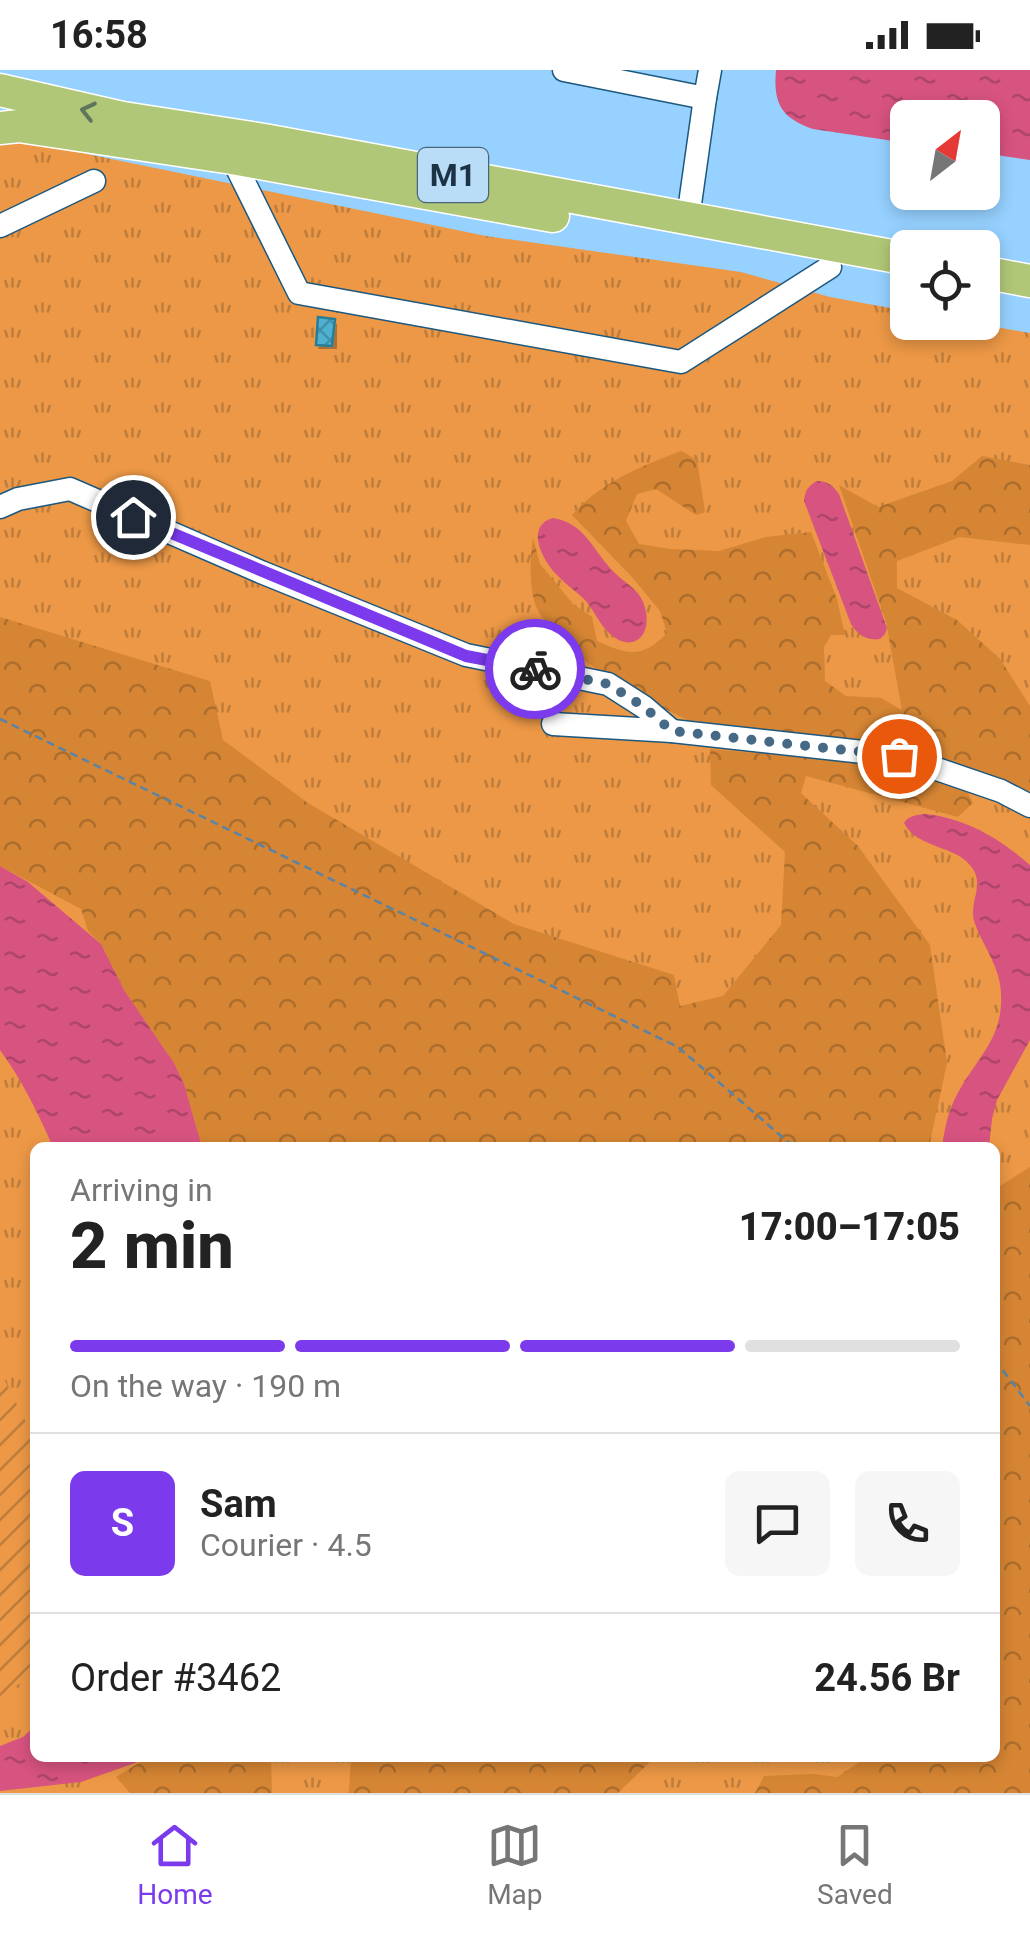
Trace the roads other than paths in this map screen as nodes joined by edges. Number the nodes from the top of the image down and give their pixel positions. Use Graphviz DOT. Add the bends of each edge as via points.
graph roads {
  1 [pos="564,70"];
  2 [pos="710,70"];
  3 [pos="0,90"];
  4 [pos="705,98"];
  5 [pos="0,128"];
  6 [pos="232,158"];
  7 [pos="94,181"];
  8 [pos="688,218"];
  9 [pos="0,226"];
  10 [pos="890,255"];
  11 [pos="830,267"];
  12 [pos="1000,275"];
  13 [pos="890,278"];
  14 [pos="1030,281"];
  15 [pos="1000,298"];
  16 [pos="1030,304"];
  17 [pos="0,507"];
  18 [pos="553,724"];
  19 [pos="672,731"];
  20 [pos="1030,806"];
  1 -- 4 [label="lane"];
  2 -- 4 [label="lane"];
  8 -- 3 [label="highway, М1, one-way" via="123,118"];
  4 -- 8 [label="lane"];
  5 -- 6 [label="highway, М1"];
  6 -- 11 [label="highway, М1"];
  6 -- 11 [label="lane" via="300,293 338,300 681,362"];
  7 -- 9 [label="lane"];
  8 -- 10 [label="highway, М1"];
  11 -- 13 [label="highway, М1"];
  12 -- 14 [label="highway"];
  15 -- 16 [label="highway"];
  17 -- 19 [label="lane" via="70,490 466,656 608,684"];
  18 -- 19 [label="lane"];
  19 -- 20 [label="lane" via="899,756"];
}
